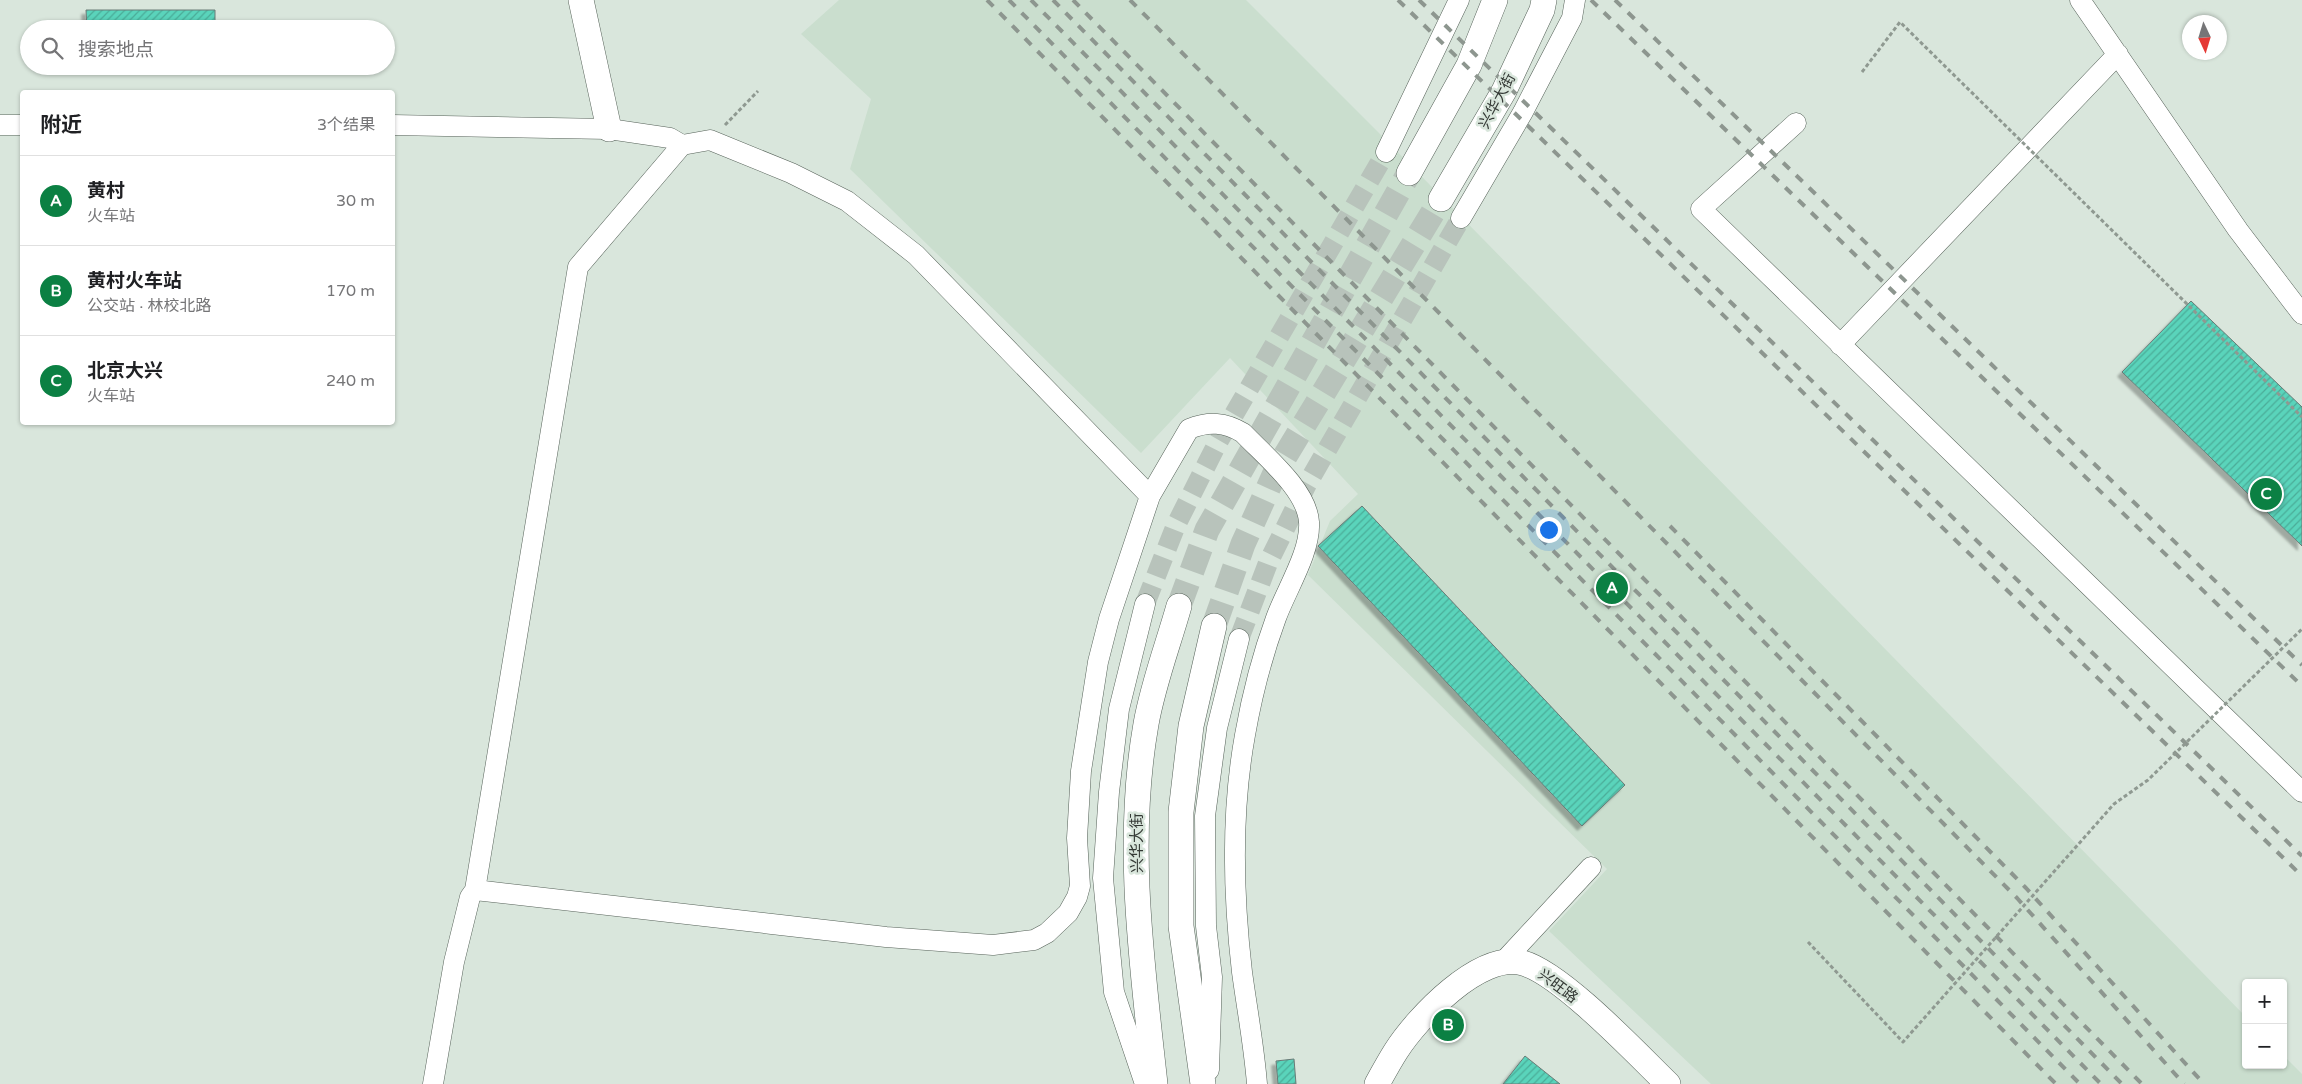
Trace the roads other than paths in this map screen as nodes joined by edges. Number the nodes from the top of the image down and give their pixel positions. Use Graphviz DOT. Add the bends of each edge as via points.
graph roads {
  1 [pos="581,0"];
  2 [pos="1459,0"];
  3 [pos="1496,0"];
  4 [pos="1544,0"];
  5 [pos="1575,0"];
  6 [pos="2080,0"];
  7 [pos="2118,54"];
  8 [pos="1796,123"];
  9 [pos="0,125"];
  10 [pos="20,125"];
  11 [pos="395,125"];
  12 [pos="608,129"];
  13 [pos="682,145"];
  14 [pos="1386,152"];
  15 [pos="1409,173"];
  16 [pos="1441,199"];
  17 [pos="1461,218"];
  18 [pos="2302,314"];
  19 [pos="1840,345"];
  20 [pos="1150,496"];
  21 [pos="1145,604"];
  22 [pos="1179,606"];
  23 [pos="1214,626"];
  24 [pos="1239,639"];
  25 [pos="2302,792"];
  26 [pos="1590,867"];
  27 [pos="475,890"];
  28 [pos="1504,961"];
  29 [pos="433,1084"];
  30 [pos="1146,1084"];
  31 [pos="1155,1084"];
  32 [pos="1202,1084"];
  33 [pos="1208,1084"];
  34 [pos="1257,1084"];
  35 [pos="1377,1084"];
  36 [pos="1668,1084"];
  1 -- 12 [label="main road"];
  2 -- 14 [label="street"];
  3 -- 15 [label="main road" via="1469,65"];
  4 -- 16 [label="main road, 兴华大街" via="1504,91"];
  5 -- 17 [label="street" via="1572,18"];
  6 -- 7 [label="street"];
  7 -- 18 [label="street" via="2238,230"];
  7 -- 19 [label="street"];
  8 -- 19 [label="street" via="1701,209"];
  9 -- 10 [label="street"];
  11 -- 12 [label="street"];
  12 -- 13 [label="street" via="670,138"];
  13 -- 20 [label="street" via="710,140 792,173 847,201 916,255"];
  13 -- 27 [label="street" via="578,267"];
  19 -- 25 [label="street"];
  20 -- 27 [label="street" via="1108,619 1098,662 1081,772 1077,838 1080,886 1061,922 1034,940 993,945 886,937"];
  20 -- 34 [label="street" via="1189,429 1214,422 1243,433 1305,502 1309,522 1308,539 1276,618 1255,684 1239,769 1236,886 1242,970 1254,1041"];
  21 -- 30 [label="street" via="1119,709 1108,792 1103,878 1114,992"];
  22 -- 31 [label="main road, 兴华大街" via="1146,723 1136,814 1138,926"];
  23 -- 32 [label="main road" via="1191,726 1181,812 1181,926"];
  24 -- 33 [label="street" via="1217,728 1205,816 1206,926 1212,978"];
  26 -- 28 [label="street"];
  27 -- 29 [label="street" via="470,897 454,962"];
  28 -- 35 [label="main road" via="1476,972 1432,1008 1396,1050"];
  28 -- 36 [label="main road, 兴旺路" via="1523,963 1544,972"];
}
